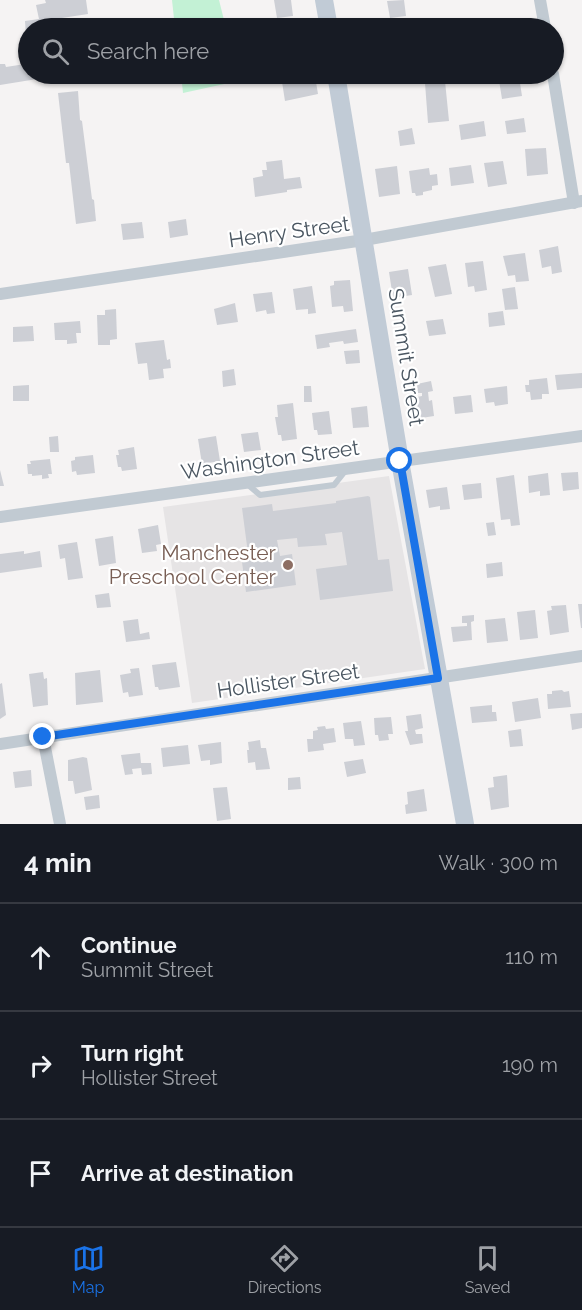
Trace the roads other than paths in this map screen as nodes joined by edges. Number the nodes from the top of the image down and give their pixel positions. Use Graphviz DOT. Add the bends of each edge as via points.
graph roads {
  1 [pos="324,0"];
  2 [pos="540,0"];
  3 [pos="327,18"];
  4 [pos="543,18"];
  5 [pos="338,84"];
  6 [pos="555,84"];
  7 [pos="578,202"];
  8 [pos="364,240"];
  9 [pos="0,294"];
  10 [pos="582,436"];
  11 [pos="400,461"];
  12 [pos="0,517"];
  13 [pos="582,656"];
  14 [pos="438,678"];
  15 [pos="43,737"];
  16 [pos="0,744"];
  17 [pos="60,824"];
  18 [pos="465,824"];
  1 -- 3 [label="street"];
  2 -- 4 [label="street"];
  5 -- 8 [label="street, Summit Street"];
  6 -- 7 [label="street"];
  7 -- 8 [label="street, Henry Street"];
  8 -- 9 [label="street, Henry Street"];
  8 -- 11 [label="street, Summit Street"];
  10 -- 11 [label="street, Washington Street"];
  11 -- 12 [label="street, Washington Street"];
  11 -- 14 [label="street, Summit Street"];
  13 -- 14 [label="street, Hollister Street"];
  14 -- 15 [label="street, Hollister Street"];
  14 -- 18 [label="street, Summit Street"];
  15 -- 16 [label="street, Hollister Street"];
  15 -- 17 [label="street"];
}
